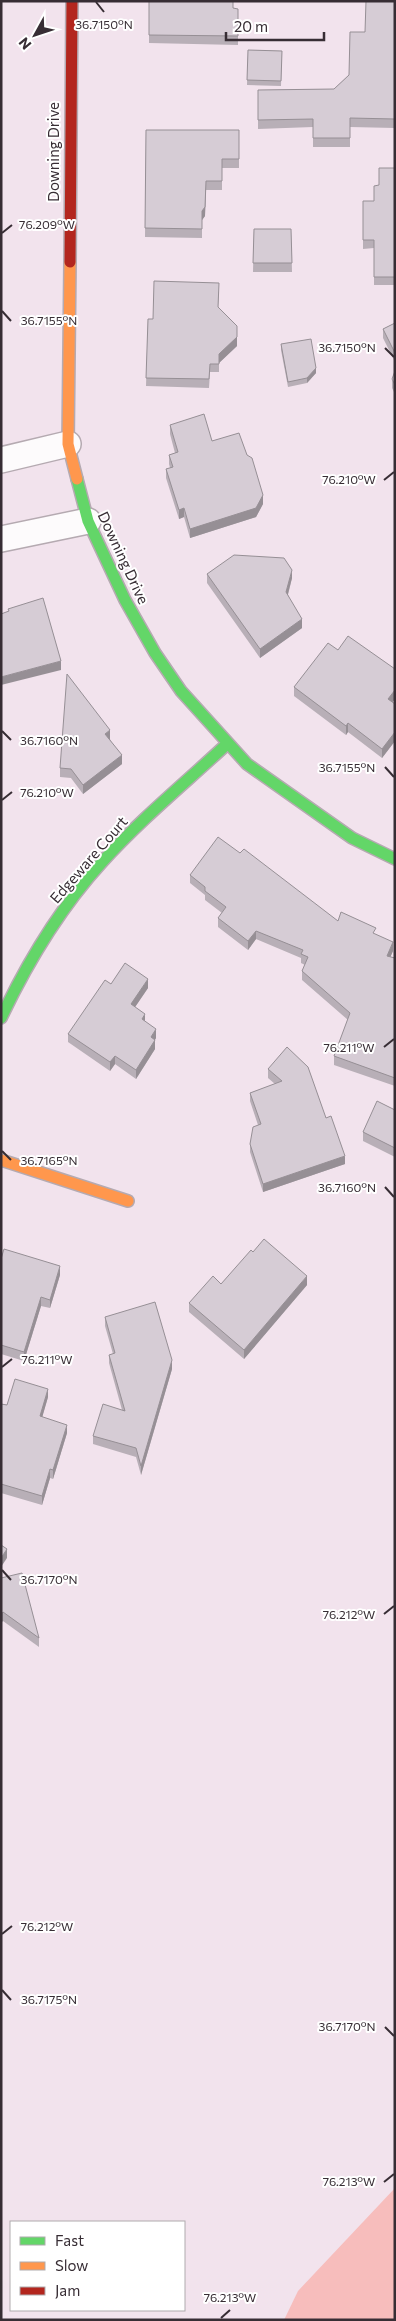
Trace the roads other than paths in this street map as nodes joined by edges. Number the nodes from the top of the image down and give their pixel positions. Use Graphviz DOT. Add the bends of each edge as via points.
graph roads {
  1 [pos="72,1"];
  2 [pos="68,444"];
  3 [pos="1,460"];
  4 [pos="88,521"];
  5 [pos="1,539"];
  6 [pos="227,744"];
  7 [pos="395,859"];
  8 [pos="1,1018"];
  9 [pos="1,1160"];
  10 [pos="128,1201"];
  1 -- 2 [label="street, Downing Drive"];
  2 -- 3 [label="street"];
  2 -- 4 [label="street, Downing Drive"];
  4 -- 5 [label="street"];
  4 -- 6 [label="street, Downing Drive" via="125,600 155,653"];
  6 -- 7 [label="street, Downing Drive" via="247,764 290,796 352,838"];
  6 -- 8 [label="street, Edgeware Court" via="119,843 71,898 38,946"];
  9 -- 10 [label="street"];
}
